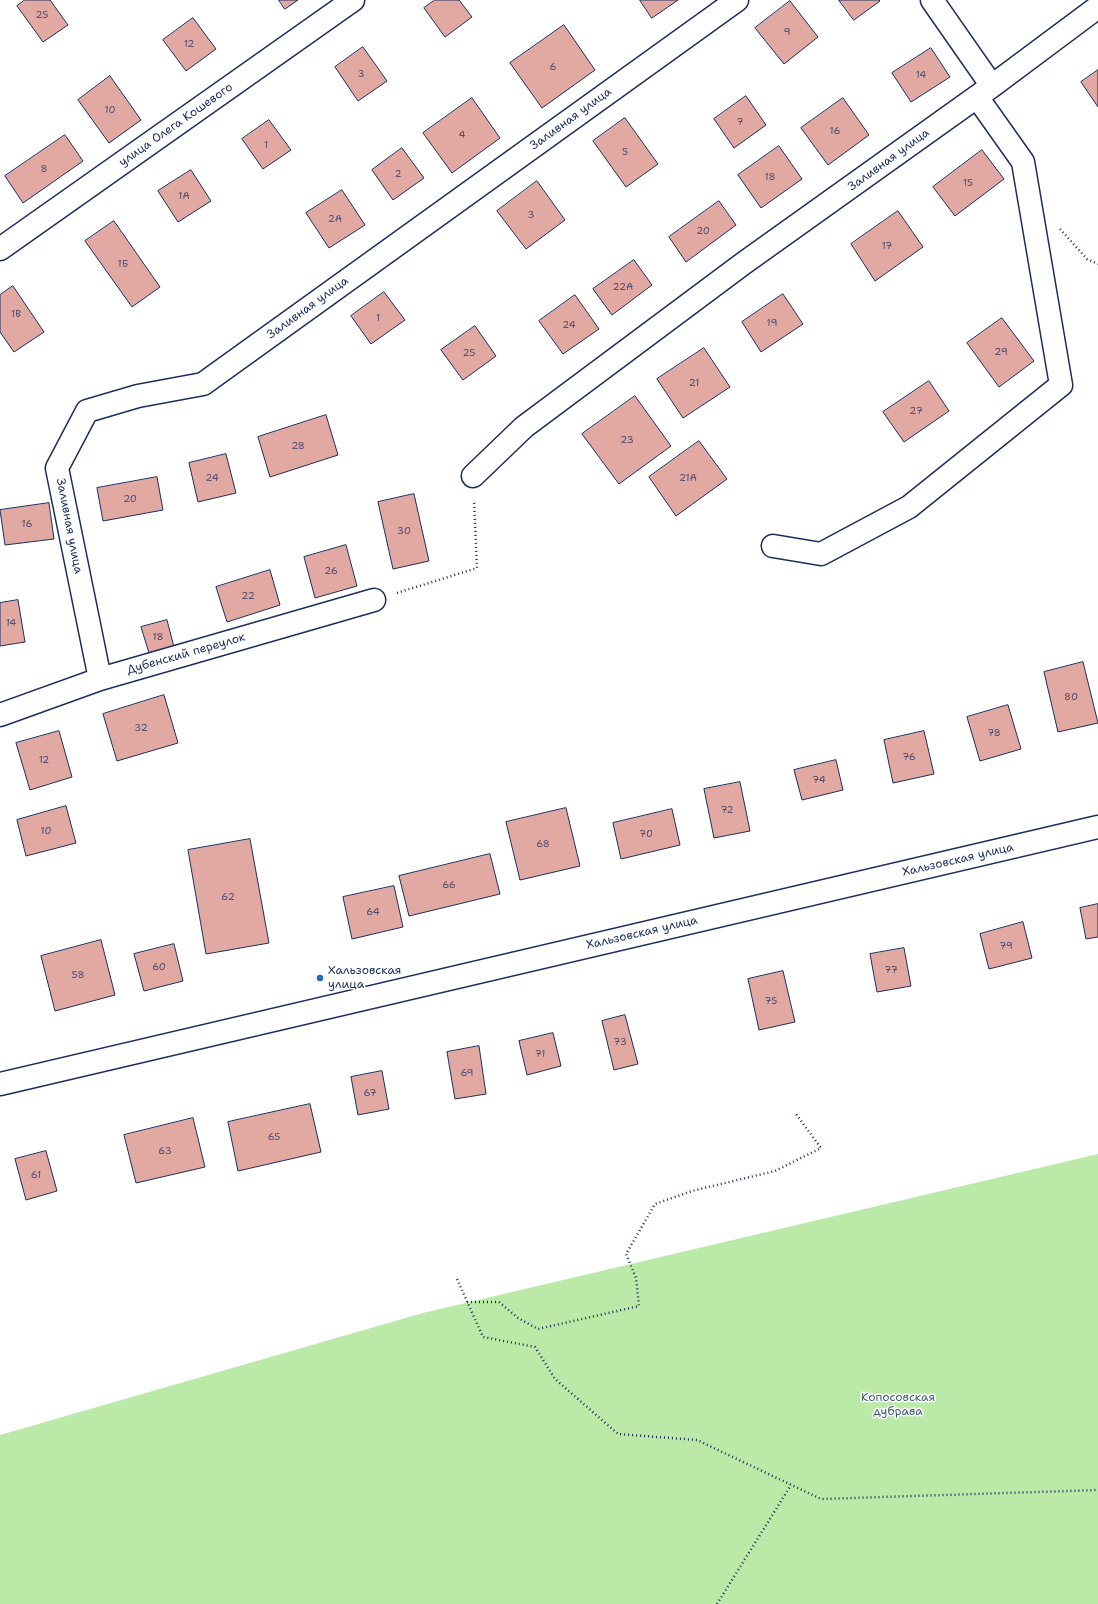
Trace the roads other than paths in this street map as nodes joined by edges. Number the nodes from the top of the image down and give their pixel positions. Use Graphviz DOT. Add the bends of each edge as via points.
graph roads {
  1 [pos="353,0"];
  2 [pos="737,0"];
  3 [pos="932,0"];
  4 [pos="1098,7"];
  5 [pos="984,91"];
  6 [pos="0,249"];
  7 [pos="473,476"];
  8 [pos="773,546"];
  9 [pos="374,600"];
  10 [pos="100,679"];
  11 [pos="0,716"];
  12 [pos="1098,827"];
  13 [pos="0,1084"];
  1 -- 6 [label="street, улица Олега Кошевого"];
  2 -- 10 [label="street, Заливная улица" via="203,384 138,396 87,411 57,468"];
  3 -- 5 [label="street"];
  4 -- 5 [label="street, Заливная улица"];
  5 -- 7 [label="street, Заливная улица" via="744,263 524,427"];
  5 -- 8 [label="street" via="1023,162 1061,385 908,507 821,554"];
  9 -- 10 [label="street, Дубенский переулок"];
  10 -- 11 [label="street, Дубенский переулок"];
  12 -- 13 [label="street, Хальзовская улица"];
}
